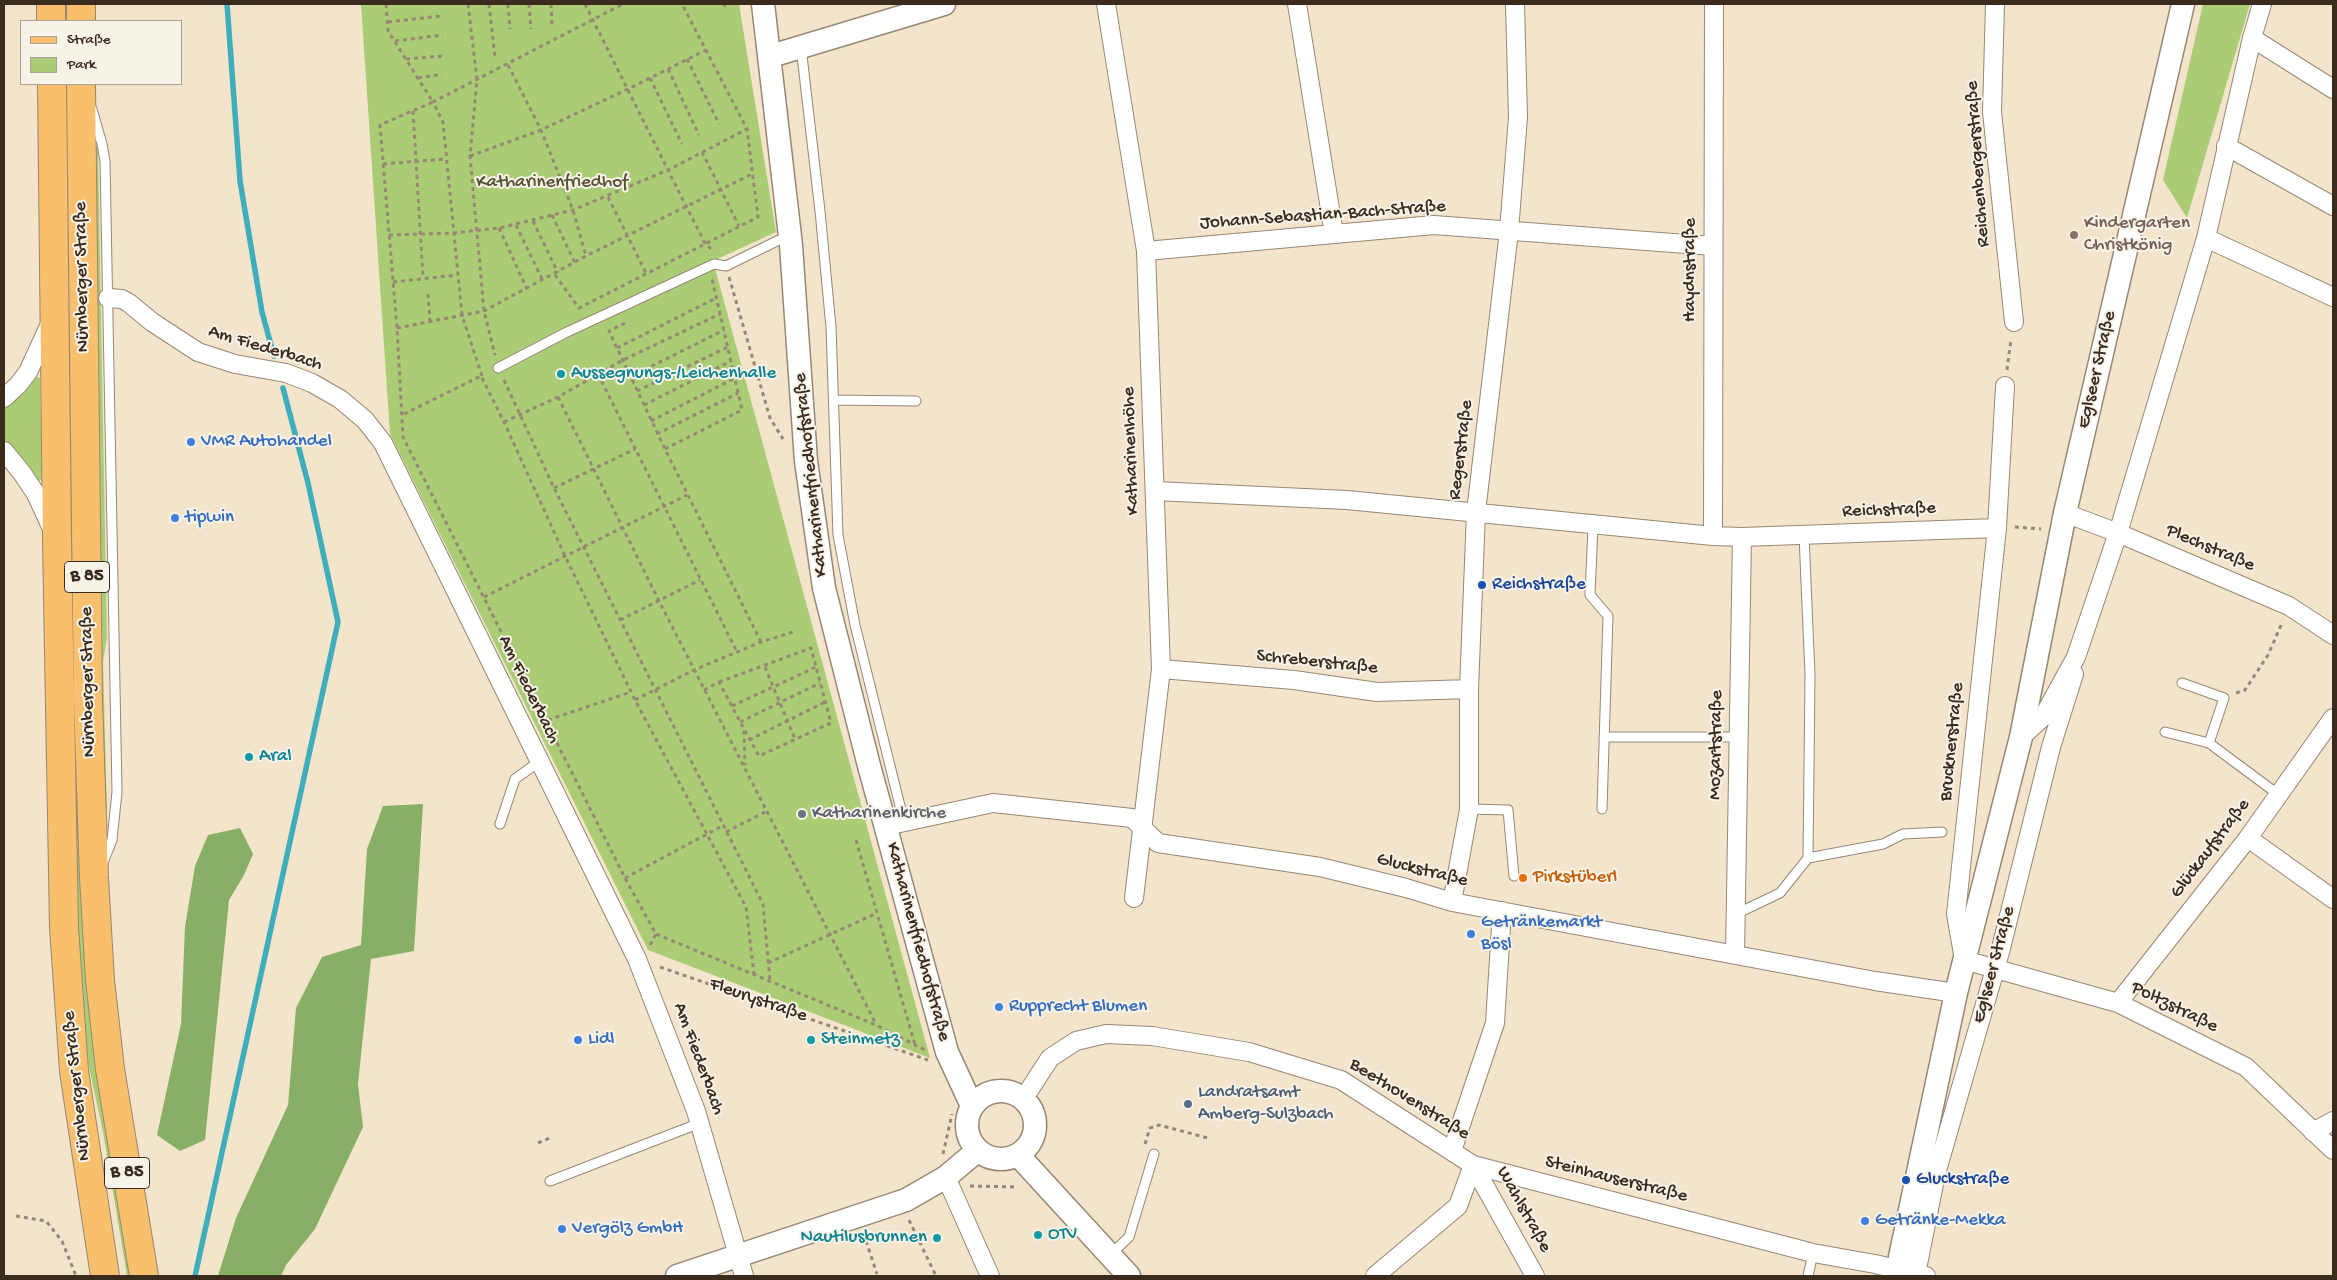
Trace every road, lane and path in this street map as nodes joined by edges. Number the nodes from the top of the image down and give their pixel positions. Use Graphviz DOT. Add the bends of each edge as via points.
graph roads {
  1 [pos="51,4"];
  2 [pos="81,4"];
  3 [pos="386,4"];
  4 [pos="468,4"];
  5 [pos="489,4"];
  6 [pos="508,4"];
  7 [pos="529,4"];
  8 [pos="551,4"];
  9 [pos="585,4"];
  10 [pos="623,4"];
  11 [pos="682,4"];
  12 [pos="763,4"];
  13 [pos="944,4"];
  14 [pos="1106,4"];
  15 [pos="1297,4"];
  16 [pos="1515,4"];
  17 [pos="1714,4"];
  18 [pos="1995,4"];
  19 [pos="2183,4"];
  20 [pos="2262,4"];
  21 [pos="441,16"];
  22 [pos="51,20"];
  23 [pos="81,20"];
  24 [pos="593,20"];
  25 [pos="388,22"];
  26 [pos="552,26"];
  27 [pos="510,29"];
  28 [pos="531,29"];
  29 [pos="443,34"];
  30 [pos="2252,38"];
  31 [pos="395,41"];
  32 [pos="801,47"];
  33 [pos="706,50"];
  34 [pos="444,56"];
  35 [pos="771,56"];
  36 [pos="495,57"];
  37 [pos="406,59"];
  38 [pos="687,59"];
  39 [pos="508,65"];
  40 [pos="668,69"];
  41 [pos="442,74"];
  42 [pos="418,78"];
  43 [pos="650,78"];
  44 [pos="477,80"];
  45 [pos="52,85"];
  46 [pos="82,85"];
  47 [pos="82,85"];
  48 [pos="2333,88"];
  49 [pos="628,89"];
  50 [pos="432,102"];
  51 [pos="413,111"];
  52 [pos="719,124"];
  53 [pos="747,129"];
  54 [pos="541,130"];
  55 [pos="700,134"];
  56 [pos="682,144"];
  57 [pos="2226,146"];
  58 [pos="702,152"];
  59 [pos="470,156"];
  60 [pos="446,159"];
  61 [pos="416,161"];
  62 [pos="383,164"];
  63 [pos="668,170"];
  64 [pos="752,174"];
  65 [pos="720,189"];
  66 [pos="608,197"];
  67 [pos="686,206"];
  68 [pos="2333,206"];
  69 [pos="573,210"];
  70 [pos="552,215"];
  71 [pos="533,221"];
  72 [pos="516,225"];
  73 [pos="739,226"];
  74 [pos="499,228"];
  75 [pos="476,229"];
  76 [pos="1509,231"];
  77 [pos="453,233"];
  78 [pos="1334,234"];
  79 [pos="420,235"];
  80 [pos="389,236"];
  81 [pos="627,237"];
  82 [pos="2206,238"];
  83 [pos="779,240"];
  84 [pos="706,242"];
  85 [pos="1712,246"];
  86 [pos="1146,251"];
  87 [pos="586,256"];
  88 [pos="575,263"];
  89 [pos="726,266"];
  90 [pos="646,273"];
  91 [pos="556,274"];
  92 [pos="457,276"];
  93 [pos="423,278"];
  94 [pos="543,281"];
  95 [pos="703,281"];
  96 [pos="393,282"];
  97 [pos="527,289"];
  98 [pos="428,294"];
  99 [pos="2333,297"];
  100 [pos="108,298"];
  101 [pos="716,298"];
  102 [pos="484,311"];
  103 [pos="54,314"];
  104 [pos="720,314"];
  105 [pos="462,316"];
  106 [pos="430,322"];
  107 [pos="626,322"];
  108 [pos="2014,322"];
  109 [pos="397,328"];
  110 [pos="724,330"];
  111 [pos="728,347"];
  112 [pos="617,348"];
  113 [pos="623,360"];
  114 [pos="731,362"];
  115 [pos="498,368"];
  116 [pos="598,374"];
  117 [pos="481,376"];
  118 [pos="630,377"];
  119 [pos="735,378"];
  120 [pos="2005,386"];
  121 [pos="637,391"];
  122 [pos="738,393"];
  123 [pos="558,396"];
  124 [pos="4,398"];
  125 [pos="834,400"];
  126 [pos="916,401"];
  127 [pos="644,405"];
  128 [pos="403,414"];
  129 [pos="520,414"];
  130 [pos="651,421"];
  131 [pos="504,422"];
  132 [pos="657,434"];
  133 [pos="784,440"];
  134 [pos="635,449"];
  135 [pos="665,449"];
  136 [pos="4,451"];
  137 [pos="594,469"];
  138 [pos="554,488"];
  139 [pos="1155,491"];
  140 [pos="687,495"];
  141 [pos="664,507"];
  142 [pos="1476,512"];
  143 [pos="2065,513"];
  144 [pos="1594,526"];
  145 [pos="623,528"];
  146 [pos="2004,528"];
  147 [pos="2046,529"];
  148 [pos="2118,533"];
  149 [pos="1804,535"];
  150 [pos="1713,536"];
  151 [pos="1742,537"];
  152 [pos="57,540"];
  153 [pos="584,548"];
  154 [pos="565,556"];
  155 [pos="700,580"];
  156 [pos="484,598"];
  157 [pos="659,601"];
  158 [pos="2289,606"];
  159 [pos="620,620"];
  160 [pos="794,632"];
  161 [pos="2333,635"];
  162 [pos="761,642"];
  163 [pos="737,652"];
  164 [pos="2076,656"];
  165 [pos="816,666"];
  166 [pos="765,667"];
  167 [pos="1162,669"];
  168 [pos="694,670"];
  169 [pos="719,682"];
  170 [pos="820,683"];
  171 [pos="2182,683"];
  172 [pos="774,686"];
  173 [pos="1468,689"];
  174 [pos="655,690"];
  175 [pos="704,690"];
  176 [pos="631,692"];
  177 [pos="2224,698"];
  178 [pos="635,700"];
  179 [pos="780,702"];
  180 [pos="825,702"];
  181 [pos="732,706"];
  182 [pos="2333,718"];
  183 [pos="548,720"];
  184 [pos="788,721"];
  185 [pos="740,722"];
  186 [pos="744,729"];
  187 [pos="2165,732"];
  188 [pos="1604,736"];
  189 [pos="1739,737"];
  190 [pos="2021,737"];
  191 [pos="794,739"];
  192 [pos="749,740"];
  193 [pos="2209,743"];
  194 [pos="540,761"];
  195 [pos="745,768"];
  196 [pos="2279,795"];
  197 [pos="1468,809"];
  198 [pos="1602,809"];
  199 [pos="766,811"];
  200 [pos="500,824"];
  201 [pos="895,824"];
  202 [pos="724,825"];
  203 [pos="1143,830"];
  204 [pos="726,832"];
  205 [pos="1942,832"];
  206 [pos="706,834"];
  207 [pos="2248,838"];
  208 [pos="856,840"];
  209 [pos="1808,858"];
  210 [pos="1514,876"];
  211 [pos="94,878"];
  212 [pos="625,878"];
  213 [pos="1134,898"];
  214 [pos="2333,899"];
  215 [pos="1452,902"];
  216 [pos="1502,911"];
  217 [pos="877,913"];
  218 [pos="1735,914"];
  219 [pos="830,935"];
  220 [pos="1735,955"];
  221 [pos="637,959"];
  222 [pos="1964,960"];
  223 [pos="768,963"];
  224 [pos="1995,969"];
  225 [pos="754,974"];
  226 [pos="770,981"];
  227 [pos="1956,993"];
  228 [pos="2118,1003"];
  229 [pos="876,1025"];
  230 [pos="915,1046"];
  231 [pos="943,1061"];
  232 [pos="1024,1098"];
  233 [pos="972,1106"];
  234 [pos="949,1107"];
  235 [pos="2333,1121"];
  236 [pos="700,1123"];
  237 [pos="2313,1132"];
  238 [pos="550,1138"];
  239 [pos="1208,1138"];
  240 [pos="538,1143"];
  241 [pos="1144,1146"];
  242 [pos="978,1150"];
  243 [pos="2333,1150"];
  244 [pos="1452,1151"];
  245 [pos="1154,1154"];
  246 [pos="1018,1155"];
  247 [pos="1473,1165"];
  248 [pos="949,1174"];
  249 [pos="550,1181"];
  250 [pos="1027,1185"];
  251 [pos="906,1200"];
  252 [pos="16,1216"];
  253 [pos="866,1241"];
  254 [pos="1813,1253"];
  255 [pos="1110,1255"];
  256 [pos="741,1266"];
  257 [pos="877,1274"];
  258 [pos="1909,1274"];
  259 [pos="76,1276"];
  260 [pos="105,1276"];
  261 [pos="144,1276"];
  262 [pos="676,1276"];
  263 [pos="936,1276"];
  264 [pos="990,1276"];
  265 [pos="1129,1276"];
  266 [pos="1375,1276"];
  267 [pos="1534,1276"];
  268 [pos="1808,1276"];
  1 -- 22 [label="main road"];
  2 -- 23 [label="main road"];
  3 -- 25 [label="path"];
  4 -- 44 [label="path"];
  5 -- 36 [label="path"];
  6 -- 27 [label="path"];
  7 -- 28 [label="path"];
  8 -- 26 [label="path"];
  9 -- 24 [label="path"];
  10 -- 24 [label="path"];
  11 -- 33 [label="path"];
  12 -- 35 [label="street, Katharinenfriedhofstraße"];
  13 -- 32 [label="street"];
  14 -- 86 [label="street, Katharinenhöhe"];
  15 -- 78 [label="street"];
  16 -- 76 [label="street, Regerstraße" via="1518,117"];
  17 -- 85 [label="street, Haydnstraße"];
  18 -- 108 [label="street, Reichenbergerstraße" via="1992,112"];
  19 -- 143 [label="street, Eglseer Straße"];
  20 -- 30 [label="street, Eglseer Straße"];
  21 -- 25 [label="path"];
  24 -- 39 [label="path"];
  24 -- 49 [label="path"];
  25 -- 31 [label="path" via="388,31"];
  29 -- 31 [label="path"];
  30 -- 48 [label="street"];
  30 -- 57 [label="street, Eglseer Straße"];
  31 -- 37 [label="path"];
  32 -- 35 [label="street"];
  32 -- 125 [label="lane" via="831,327"];
  33 -- 38 [label="path"];
  33 -- 53 [label="path"];
  34 -- 37 [label="path"];
  35 -- 201 [label="street, Katharinenfriedhofstraße" via="791,245 806,461 823,579"];
  37 -- 42 [label="path"];
  38 -- 40 [label="path"];
  38 -- 52 [label="path"];
  39 -- 44 [label="path"];
  39 -- 54 [label="path"];
  40 -- 43 [label="path"];
  40 -- 55 [label="path"];
  41 -- 42 [label="path"];
  42 -- 50 [label="path"];
  43 -- 49 [label="path"];
  43 -- 56 [label="path"];
  44 -- 50 [label="path"];
  44 -- 59 [label="path"];
  45 -- 103 [label="main road, Nürnberger Straße / B 85"];
  46 -- 100 [label="lane" via="97,124 105,160"];
  47 -- 211 [label="main road, Nürnberger Straße / B 85" via="88,669"];
  49 -- 54 [label="path"];
  49 -- 63 [label="path"];
  50 -- 51 [label="path"];
  50 -- 60 [label="path" via="443,122"];
  51 -- 61 [label="path"];
  51 -- 62 [label="path" via="380,125"];
  53 -- 58 [label="path"];
  53 -- 64 [label="path"];
  54 -- 59 [label="path"];
  54 -- 69 [label="path"];
  57 -- 68 [label="street"];
  57 -- 82 [label="street, Eglseer Straße"];
  58 -- 63 [label="path"];
  58 -- 65 [label="path"];
  59 -- 75 [label="path"];
  60 -- 61 [label="path"];
  60 -- 77 [label="path"];
  61 -- 62 [label="path"];
  61 -- 79 [label="path"];
  62 -- 80 [label="path"];
  63 -- 66 [label="path"];
  63 -- 67 [label="path"];
  64 -- 65 [label="path"];
  64 -- 73 [label="path" via="758,217"];
  65 -- 67 [label="path"];
  65 -- 73 [label="path"];
  66 -- 69 [label="path"];
  66 -- 81 [label="path"];
  67 -- 81 [label="path"];
  67 -- 84 [label="path"];
  69 -- 70 [label="path"];
  69 -- 87 [label="path"];
  70 -- 71 [label="path"];
  70 -- 88 [label="path"];
  71 -- 72 [label="path"];
  71 -- 91 [label="path"];
  72 -- 74 [label="path"];
  72 -- 94 [label="path"];
  73 -- 84 [label="path"];
  74 -- 75 [label="path"];
  74 -- 97 [label="path"];
  75 -- 77 [label="path"];
  75 -- 102 [label="path"];
  76 -- 78 [label="street, Johann-Sebastian-Bach-Straße" via="1434,225"];
  76 -- 85 [label="street, Johann-Sebastian-Bach-Straße"];
  76 -- 142 [label="street, Regerstraße"];
  77 -- 79 [label="path"];
  77 -- 92 [label="path"];
  78 -- 86 [label="street, Johann-Sebastian-Bach-Straße"];
  79 -- 80 [label="path"];
  79 -- 93 [label="path"];
  80 -- 96 [label="path"];
  81 -- 87 [label="path"];
  81 -- 90 [label="path"];
  82 -- 99 [label="street"];
  82 -- 148 [label="street, Eglseer Straße"];
  83 -- 89 [label="lane"];
  84 -- 89 [label="path"];
  84 -- 90 [label="path"];
  85 -- 150 [label="street, Haydnstraße"];
  86 -- 139 [label="street, Katharinenhöhe"];
  87 -- 88 [label="path"];
  88 -- 91 [label="path"];
  89 -- 115 [label="lane" via="714,264"];
  89 -- 133 [label="path" via="770,418"];
  90 -- 91 [label="path" via="580,308"];
  91 -- 94 [label="path"];
  92 -- 93 [label="path"];
  92 -- 105 [label="path"];
  93 -- 96 [label="path"];
  94 -- 97 [label="path"];
  95 -- 101 [label="path" via="712,277"];
  96 -- 109 [label="path"];
  97 -- 102 [label="path"];
  98 -- 106 [label="path"];
  100 -- 194 [label="street, Am Fiederbach" via="129,303 198,352 235,364 286,373 312,383 340,399 365,420 383,443"];
  100 -- 211 [label="lane" via="117,792 112,840"];
  101 -- 104 [label="path"];
  101 -- 112 [label="path"];
  102 -- 105 [label="path"];
  102 -- 115 [label="path"];
  103 -- 124 [label="street" via="28,372"];
  103 -- 152 [label="main road, Nürnberger Straße / B 85"];
  104 -- 110 [label="path"];
  104 -- 113 [label="path"];
  105 -- 106 [label="path"];
  105 -- 117 [label="path"];
  106 -- 109 [label="path"];
  107 -- 112 [label="path" via="609,331"];
  108 -- 120 [label="path"];
  109 -- 128 [label="path"];
  110 -- 111 [label="path"];
  110 -- 118 [label="path"];
  111 -- 114 [label="path"];
  111 -- 121 [label="path"];
  112 -- 113 [label="path"];
  113 -- 116 [label="path"];
  113 -- 118 [label="path"];
  114 -- 119 [label="path"];
  114 -- 127 [label="path"];
  115 -- 117 [label="path"];
  115 -- 129 [label="path"];
  116 -- 123 [label="path"];
  116 -- 134 [label="path"];
  117 -- 128 [label="path"];
  117 -- 131 [label="path"];
  118 -- 121 [label="path"];
  119 -- 122 [label="path"];
  119 -- 130 [label="path"];
  120 -- 146 [label="street, Brucknerstraße"];
  121 -- 127 [label="path"];
  122 -- 132 [label="path"];
  122 -- 135 [label="path" via="742,410"];
  123 -- 129 [label="path"];
  123 -- 137 [label="path"];
  125 -- 126 [label="lane"];
  125 -- 201 [label="lane" via="838,535"];
  127 -- 130 [label="path"];
  128 -- 156 [label="path" via="403,437"];
  129 -- 131 [label="path"];
  129 -- 138 [label="path"];
  130 -- 132 [label="path"];
  131 -- 154 [label="path"];
  132 -- 135 [label="path"];
  134 -- 137 [label="path"];
  134 -- 141 [label="path"];
  135 -- 140 [label="path"];
  136 -- 152 [label="street" via="36,494"];
  137 -- 138 [label="path"];
  137 -- 145 [label="path"];
  138 -- 153 [label="path"];
  139 -- 142 [label="street, Reichstraße" via="1347,500"];
  139 -- 167 [label="street, Katharinenhöhe"];
  140 -- 141 [label="path"];
  140 -- 162 [label="path"];
  141 -- 145 [label="path"];
  141 -- 155 [label="path"];
  142 -- 144 [label="street, Reichstraße"];
  142 -- 173 [label="street, Regerstraße"];
  143 -- 148 [label="street, Plechstraße"];
  143 -- 190 [label="street, Eglseer Straße"];
  144 -- 150 [label="street, Reichstraße"];
  144 -- 188 [label="lane" via="1590,595 1608,616"];
  145 -- 153 [label="path"];
  145 -- 157 [label="path"];
  146 -- 147 [label="path"];
  146 -- 149 [label="street, Reichstraße"];
  146 -- 222 [label="street, Brucknerstraße" via="1956,914"];
  148 -- 158 [label="street, Plechstraße"];
  148 -- 164 [label="street, Eglseer Straße"];
  149 -- 151 [label="street, Reichstraße"];
  149 -- 209 [label="lane" via="1810,675"];
  150 -- 151 [label="street, Reichstraße"];
  151 -- 189 [label="street, Mozartstraße"];
  152 -- 260 [label="main road, Nürnberger Straße / B 85" via="64,928 74,1071"];
  153 -- 154 [label="path"];
  153 -- 159 [label="path"];
  154 -- 156 [label="path"];
  154 -- 176 [label="path"];
  155 -- 157 [label="path"];
  155 -- 163 [label="path"];
  156 -- 183 [label="path"];
  157 -- 159 [label="path"];
  157 -- 168 [label="path"];
  158 -- 161 [label="street, Plechstraße"];
  158 -- 177 [label="path" via="2268,656 2245,690"];
  159 -- 174 [label="path"];
  160 -- 162 [label="path"];
  162 -- 163 [label="path"];
  163 -- 168 [label="path"];
  164 -- 190 [label="street, Eglseer Straße" via="2044,717"];
  164 -- 224 [label="street, Eglseer Straße" via="2073,682 2051,747"];
  165 -- 166 [label="path" via="811,648"];
  165 -- 170 [label="path"];
  165 -- 172 [label="path"];
  166 -- 169 [label="path"];
  166 -- 172 [label="path"];
  167 -- 173 [label="street, Schreberstraße" via="1294,680 1377,692"];
  167 -- 203 [label="street, Katharinenhöhe"];
  168 -- 174 [label="path"];
  168 -- 175 [label="path"];
  169 -- 175 [label="path"];
  169 -- 181 [label="path"];
  170 -- 179 [label="path"];
  170 -- 180 [label="path"];
  171 -- 177 [label="lane"];
  172 -- 179 [label="path"];
  172 -- 181 [label="path"];
  173 -- 197 [label="street, Regerstraße"];
  174 -- 178 [label="path"];
  174 -- 202 [label="path"];
  175 -- 195 [label="path"];
  176 -- 178 [label="path"];
  176 -- 183 [label="path"];
  177 -- 193 [label="lane"];
  178 -- 206 [label="path"];
  179 -- 184 [label="path"];
  179 -- 185 [label="path"];
  180 -- 184 [label="path"];
  180 -- 191 [label="path" via="831,722"];
  181 -- 185 [label="path"];
  182 -- 196 [label="street, Glückaufstraße"];
  183 -- 212 [label="path"];
  184 -- 191 [label="path"];
  184 -- 192 [label="path"];
  185 -- 186 [label="path"];
  186 -- 192 [label="path"];
  186 -- 195 [label="path"];
  187 -- 193 [label="lane"];
  188 -- 189 [label="lane"];
  188 -- 198 [label="lane"];
  189 -- 218 [label="street, Mozartstraße"];
  190 -- 222 [label="street, Eglseer Straße"];
  191 -- 192 [label="path" via="758,756"];
  193 -- 196 [label="lane"];
  194 -- 200 [label="lane" via="515,779"];
  194 -- 221 [label="street, Am Fiederbach"];
  195 -- 199 [label="path"];
  196 -- 207 [label="street, Glückaufstraße"];
  197 -- 210 [label="lane" via="1508,810"];
  197 -- 215 [label="street, Regerstraße"];
  199 -- 204 [label="path"];
  199 -- 219 [label="path"];
  201 -- 203 [label="street, Gluckstraße" via="993,803 1132,818"];
  201 -- 231 [label="street, Katharinenfriedhofstraße" via="941,1030"];
  202 -- 204 [label="path"];
  202 -- 206 [label="path"];
  203 -- 213 [label="street, Katharinenhöhe"];
  203 -- 215 [label="street, Gluckstraße" via="1158,843 1320,867"];
  204 -- 223 [label="path" via="763,904"];
  205 -- 209 [label="lane" via="1903,834 1883,844"];
  206 -- 212 [label="path"];
  206 -- 225 [label="path" via="746,907"];
  207 -- 214 [label="street"];
  207 -- 228 [label="street, Glückaufstraße"];
  208 -- 217 [label="path"];
  209 -- 218 [label="lane" via="1780,893"];
  211 -- 261 [label="main road, Nürnberger Straße / B 85" via="100,980 110,1069"];
  212 -- 225 [label="path" via="656,934"];
  215 -- 216 [label="street, Gluckstraße"];
  216 -- 220 [label="street, Gluckstraße"];
  216 -- 244 [label="street" via="1495,1023"];
  217 -- 219 [label="path"];
  217 -- 230 [label="path"];
  218 -- 220 [label="street, Mozartstraße"];
  219 -- 223 [label="path"];
  219 -- 229 [label="path"];
  220 -- 227 [label="street, Gluckstraße"];
  221 -- 231 [label="path, Fleurystraße"];
  221 -- 236 [label="street, Am Fiederbach"];
  222 -- 224 [label="street, Poltzstraße"];
  222 -- 227 [label="street, Eglseer Straße"];
  223 -- 226 [label="path"];
  224 -- 228 [label="street, Poltzstraße"];
  224 -- 258 [label="street, Eglseer Straße"];
  225 -- 226 [label="path"];
  226 -- 229 [label="path"];
  227 -- 258 [label="street, Eglseer Straße"];
  228 -- 237 [label="street, Poltzstraße" via="2246,1067"];
  229 -- 230 [label="path"];
  230 -- 231 [label="path"];
  231 -- 233 [label="street, Katharinenfriedhofstraße"];
  232 -- 233 [label="street" via="1002,1090 980,1097"];
  232 -- 244 [label="street, Beethovenstraße" via="1050,1058 1076,1042 1106,1034 1152,1036 1249,1052 1341,1080"];
  232 -- 246 [label="street" via="1036,1123 1033,1137"];
  233 -- 242 [label="street" via="967,1117 967,1129"];
  234 -- 248 [label="path" via="952,1115 943,1153"];
  235 -- 237 [label="street"];
  236 -- 249 [label="lane"];
  236 -- 256 [label="street, Am Fiederbach"];
  237 -- 243 [label="street, Poltzstraße"];
  238 -- 240 [label="path"];
  239 -- 241 [label="path" via="1160,1125 1150,1128"];
  242 -- 246 [label="street" via="995,1159"];
  242 -- 248 [label="street"];
  244 -- 247 [label="street, Beethovenstraße"];
  245 -- 255 [label="lane" via="1130,1237"];
  246 -- 250 [label="street"];
  247 -- 254 [label="street, Steinhauserstraße"];
  247 -- 266 [label="street" via="1458,1206"];
  247 -- 267 [label="street, Wahlstraße"];
  248 -- 250 [label="path" via="972,1188"];
  248 -- 251 [label="street"];
  248 -- 264 [label="street"];
  250 -- 255 [label="street"];
  251 -- 256 [label="street"];
  251 -- 263 [label="path" via="908,1218"];
  252 -- 259 [label="path" via="46,1221 62,1241"];
  253 -- 257 [label="path"];
  254 -- 258 [label="street, Steinhauserstraße"];
  254 -- 268 [label="lane"];
  255 -- 265 [label="street"];
  256 -- 262 [label="street"];
}
